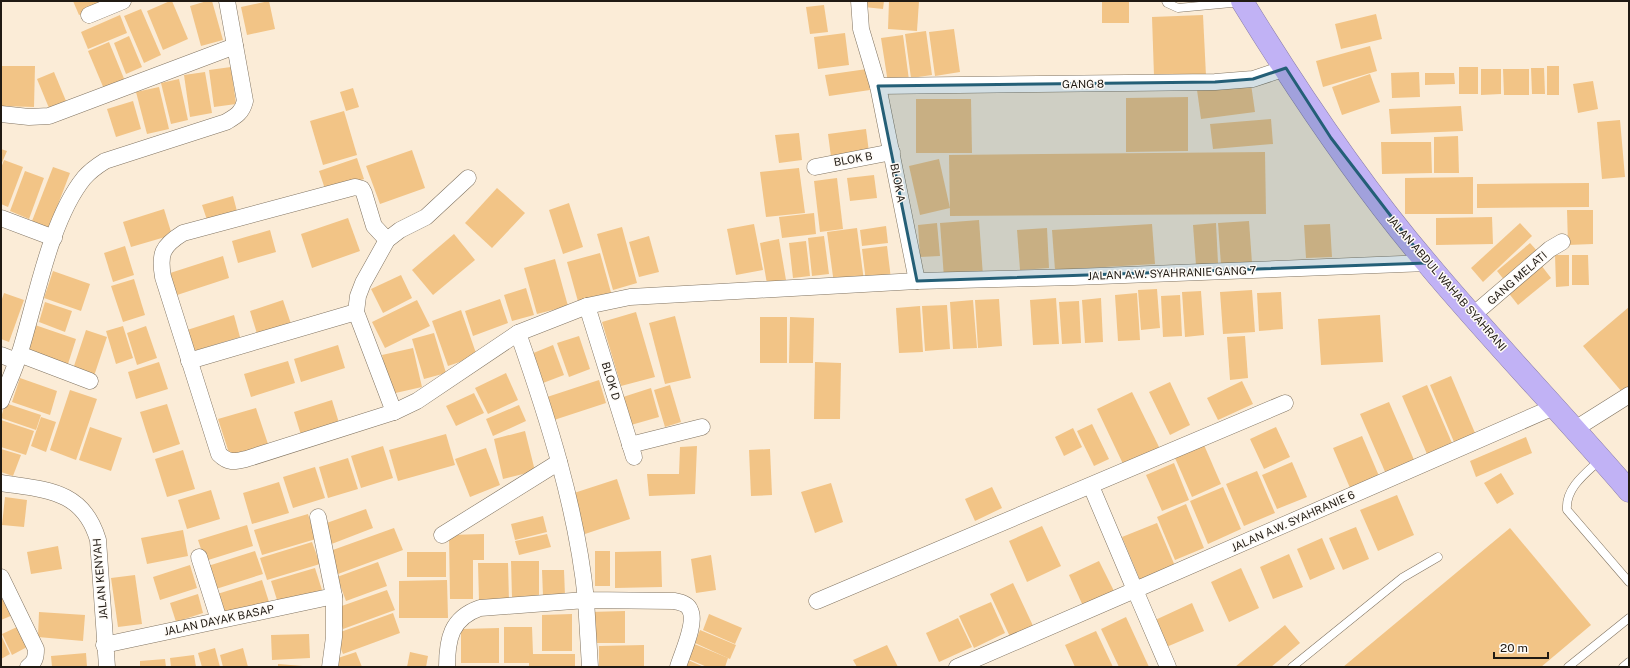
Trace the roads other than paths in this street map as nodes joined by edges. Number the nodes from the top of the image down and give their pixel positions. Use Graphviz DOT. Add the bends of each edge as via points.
graph roads {
  1 [pos="123,1"];
  2 [pos="227,1"];
  3 [pos="859,1"];
  4 [pos="1166,1"];
  5 [pos="1243,2"];
  6 [pos="89,15"];
  7 [pos="235,46"];
  8 [pos="1286,68"];
  9 [pos="878,86"];
  10 [pos="1,114"];
  11 [pos="892,152"];
  12 [pos="814,166"];
  13 [pos="468,178"];
  14 [pos="1,218"];
  15 [pos="54,238"];
  16 [pos="387,240"];
  17 [pos="1562,242"];
  18 [pos="1426,263"];
  19 [pos="917,281"];
  20 [pos="587,306"];
  21 [pos="356,312"];
  22 [pos="1473,315"];
  23 [pos="518,333"];
  24 [pos="1,355"];
  25 [pos="18,357"];
  26 [pos="189,361"];
  27 [pos="90,381"];
  28 [pos="1629,395"];
  29 [pos="1,401"];
  30 [pos="1285,404"];
  31 [pos="1554,407"];
  32 [pos="394,412"];
  33 [pos="702,427"];
  34 [pos="1575,429"];
  35 [pos="1602,459"];
  36 [pos="559,462"];
  37 [pos="1,483"];
  38 [pos="1091,486"];
  39 [pos="1629,491"];
  40 [pos="318,517"];
  41 [pos="442,535"];
  42 [pos="199,557"];
  43 [pos="1438,557"];
  44 [pos="1,576"];
  45 [pos="1629,582"];
  46 [pos="1135,590"];
  47 [pos="334,596"];
  48 [pos="586,600"];
  49 [pos="817,601"];
  50 [pos="1629,618"];
  51 [pos="219,620"];
  52 [pos="104,645"];
  53 [pos="1629,662"];
  54 [pos="28,667"];
  55 [pos="107,667"];
  56 [pos="330,667"];
  57 [pos="447,667"];
  58 [pos="590,667"];
  59 [pos="678,667"];
  60 [pos="957,667"];
  61 [pos="1168,667"];
  62 [pos="1292,667"];
  63 [pos="1568,667"];
  64 [pos="1623,667"];
  1 -- 6 [label="street"];
  2 -- 7 [label="street"];
  3 -- 9 [label="street, BLOK A" via="861,29"];
  4 -- 5 [label="lane" via="1178,8"];
  5 -- 8 [label="highway, JALAN ABDUL WAHAB SYAHRANI"];
  7 -- 10 [label="street" via="49,116 29,118"];
  7 -- 15 [label="street" via="245,102 239,114 226,122 105,161 92,169 72,198"];
  8 -- 9 [label="street, GANG 8" via="1253,79 1215,82"];
  8 -- 18 [label="highway, JALAN ABDUL WAHAB SYAHRANI" via="1331,138"];
  9 -- 11 [label="street, BLOK A"];
  11 -- 12 [label="street, BLOK B"];
  11 -- 19 [label="street, BLOK A"];
  13 -- 16 [label="street" via="426,217 400,230"];
  14 -- 15 [label="street"];
  15 -- 25 [label="street"];
  16 -- 21 [label="street" via="363,283"];
  16 -- 26 [label="street" via="374,226 362,189 355,187 182,233 170,241 162,254 162,268"];
  17 -- 22 [label="street, GANG MELATI" via="1550,249"];
  18 -- 19 [label="street, JALAN A.W. SYAHRANIE GANG 7"];
  18 -- 22 [label="highway, JALAN ABDUL WAHAB SYAHRANI"];
  19 -- 20 [label="street, JALAN A.W. SYAHRANIE GANG 7" via="630,297"];
  20 -- 23 [label="street, JALAN A.W. SYAHRANIE GANG 7"];
  20 -- 33 [label="street, BLOK D" via="632,451"];
  21 -- 26 [label="street"];
  21 -- 32 [label="street"];
  22 -- 31 [label="highway, JALAN ABDUL WAHAB SYAHRANI"];
  23 -- 32 [label="street, JALAN A.W. SYAHRANIE GANG 7" via="417,400"];
  23 -- 36 [label="street" via="537,386"];
  24 -- 25 [label="street"];
  25 -- 27 [label="street"];
  25 -- 29 [label="street"];
  26 -- 32 [label="street, JALAN A.W. SYAHRANIE GANG 7" via="219,454 229,462 246,459"];
  28 -- 34 [label="street"];
  30 -- 38 [label="street"];
  31 -- 34 [label="highway, JALAN ABDUL WAHAB SYAHRANI"];
  31 -- 46 [label="street, JALAN A.W. SYAHRANIE 6"];
  34 -- 35 [label="highway, JALAN ABDUL WAHAB SYAHRANI"];
  35 -- 39 [label="highway, JALAN ABDUL WAHAB SYAHRANI"];
  35 -- 45 [label="lane" via="1584,474 1568,496 1567,510"];
  36 -- 41 [label="street"];
  36 -- 48 [label="street" via="582,563"];
  37 -- 52 [label="street, JALAN KENYAH" via="59,493 72,499 95,530 98,540"];
  38 -- 46 [label="street"];
  38 -- 49 [label="street"];
  40 -- 47 [label="street" via="332,576"];
  42 -- 51 [label="street"];
  43 -- 62 [label="lane" via="1402,578"];
  44 -- 54 [label="street" via="36,649 34,663"];
  46 -- 60 [label="street, JALAN A.W. SYAHRANIE 6"];
  46 -- 61 [label="street"];
  47 -- 51 [label="street, JALAN DAYAK BASAP"];
  47 -- 56 [label="street" via="334,637"];
  48 -- 57 [label="street" via="480,608 472,611 462,616 455,624"];
  48 -- 58 [label="street"];
  48 -- 59 [label="street" via="674,601 687,605 692,624"];
  50 -- 63 [label="lane"];
  51 -- 52 [label="street, JALAN DAYAK BASAP"];
  52 -- 55 [label="street, JALAN KENYAH"];
  53 -- 64 [label="lane"];
}
